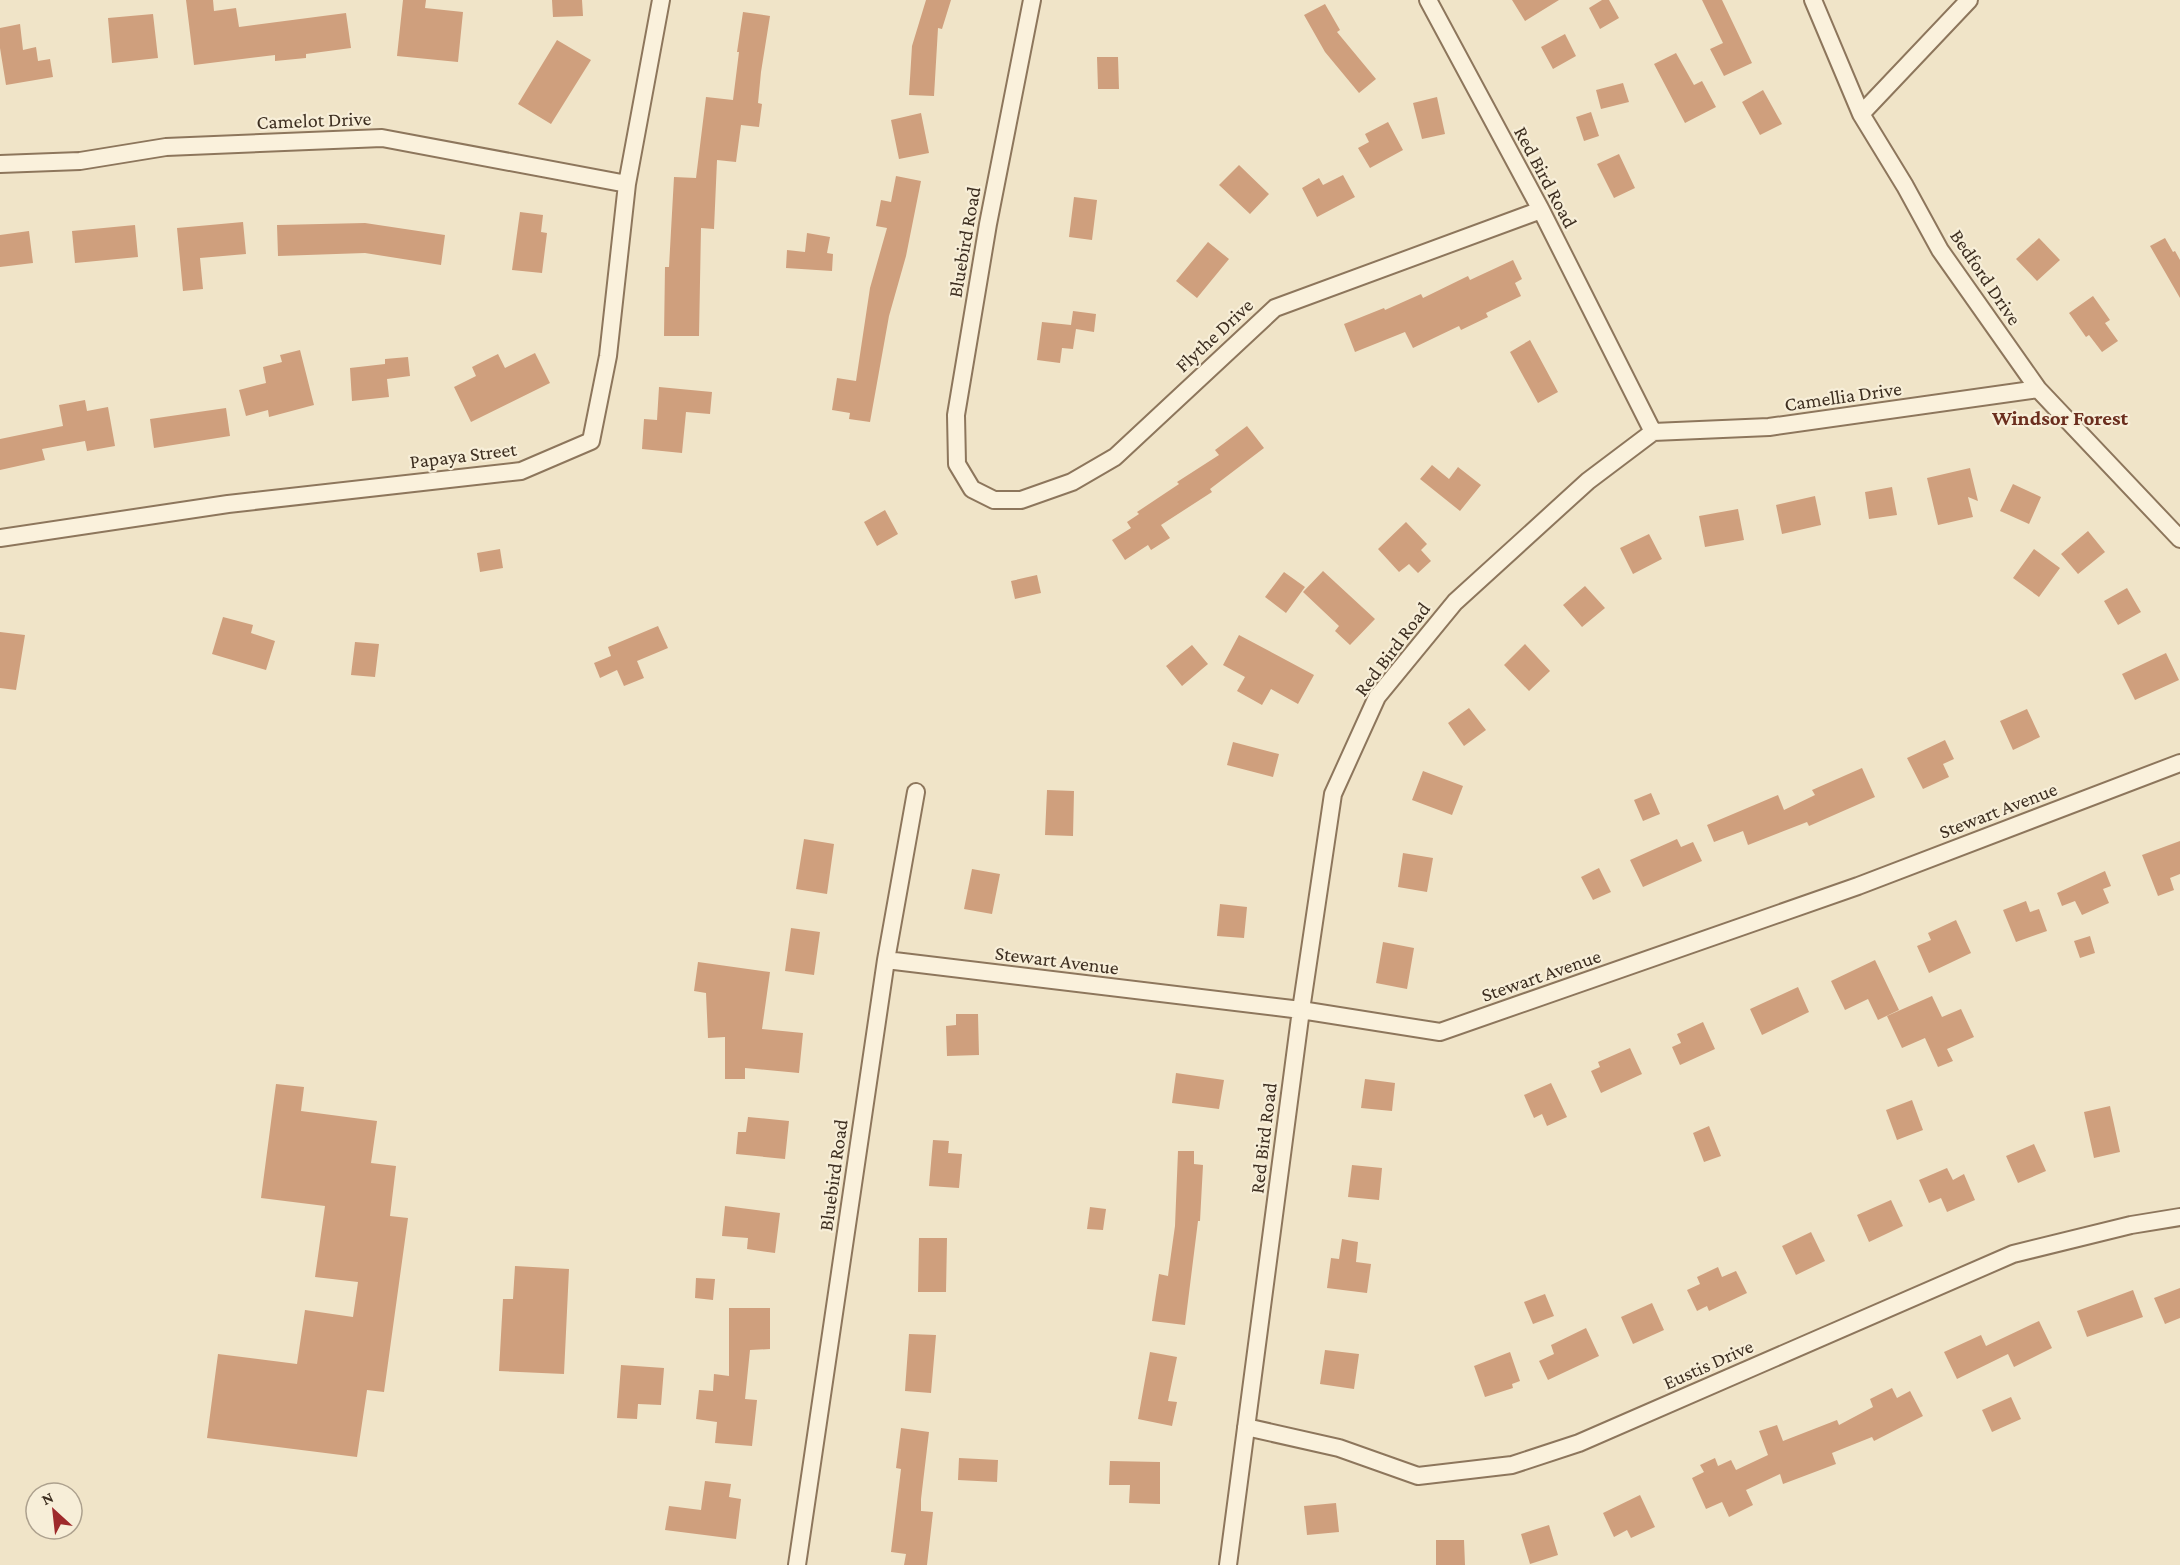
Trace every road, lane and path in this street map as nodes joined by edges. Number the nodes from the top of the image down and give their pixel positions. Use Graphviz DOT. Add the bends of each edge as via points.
graph roads {
  1 [pos="661,0"];
  2 [pos="1032,0"];
  3 [pos="1428,0"];
  4 [pos="1814,0"];
  5 [pos="1969,0"];
  6 [pos="1861,114"];
  7 [pos="0,164"];
  8 [pos="627,184"];
  9 [pos="1541,210"];
  10 [pos="2038,389"];
  11 [pos="1653,432"];
  12 [pos="972,489"];
  13 [pos="0,538"];
  14 [pos="2180,539"];
  15 [pos="2180,763"];
  16 [pos="916,792"];
  17 [pos="886,960"];
  18 [pos="1301,1010"];
  19 [pos="2180,1217"];
  20 [pos="1246,1427"];
  21 [pos="797,1565"];
  22 [pos="1228,1565"];
  1 -- 8 [label="street, Papaya Street"];
  2 -- 12 [label="street, Bluebird Road" via="956,415 957,464"];
  3 -- 9 [label="street, Red Bird Road"];
  4 -- 6 [label="street, Bedford Drive"];
  5 -- 6 [label="street"];
  6 -- 10 [label="street, Bedford Drive" via="1940,250"];
  7 -- 8 [label="street, Camelot Drive" via="80,161 166,147 382,138"];
  8 -- 13 [label="street, Papaya Street" via="608,356 591,441 522,471 228,504"];
  9 -- 11 [label="street, Red Bird Road"];
  9 -- 12 [label="street, Flythe Drive" via="1275,308 1115,457 1072,482 1021,500 994,500"];
  10 -- 11 [label="street, Camellia Drive" via="1769,427"];
  10 -- 14 [label="street, Bedford Drive"];
  11 -- 18 [label="street, Red Bird Road" via="1588,481 1455,602 1377,697 1333,794"];
  15 -- 18 [label="street, Stewart Avenue" via="1858,886 1440,1032"];
  16 -- 17 [label="street, Bluebird Road"];
  17 -- 18 [label="street, Stewart Avenue"];
  17 -- 21 [label="street, Bluebird Road"];
  18 -- 20 [label="street, Red Bird Road"];
  19 -- 20 [label="street, Eustis Drive" via="2013,1254 1579,1443 1512,1465 1419,1476 1339,1448"];
  20 -- 22 [label="street, Red Bird Road"];
}
